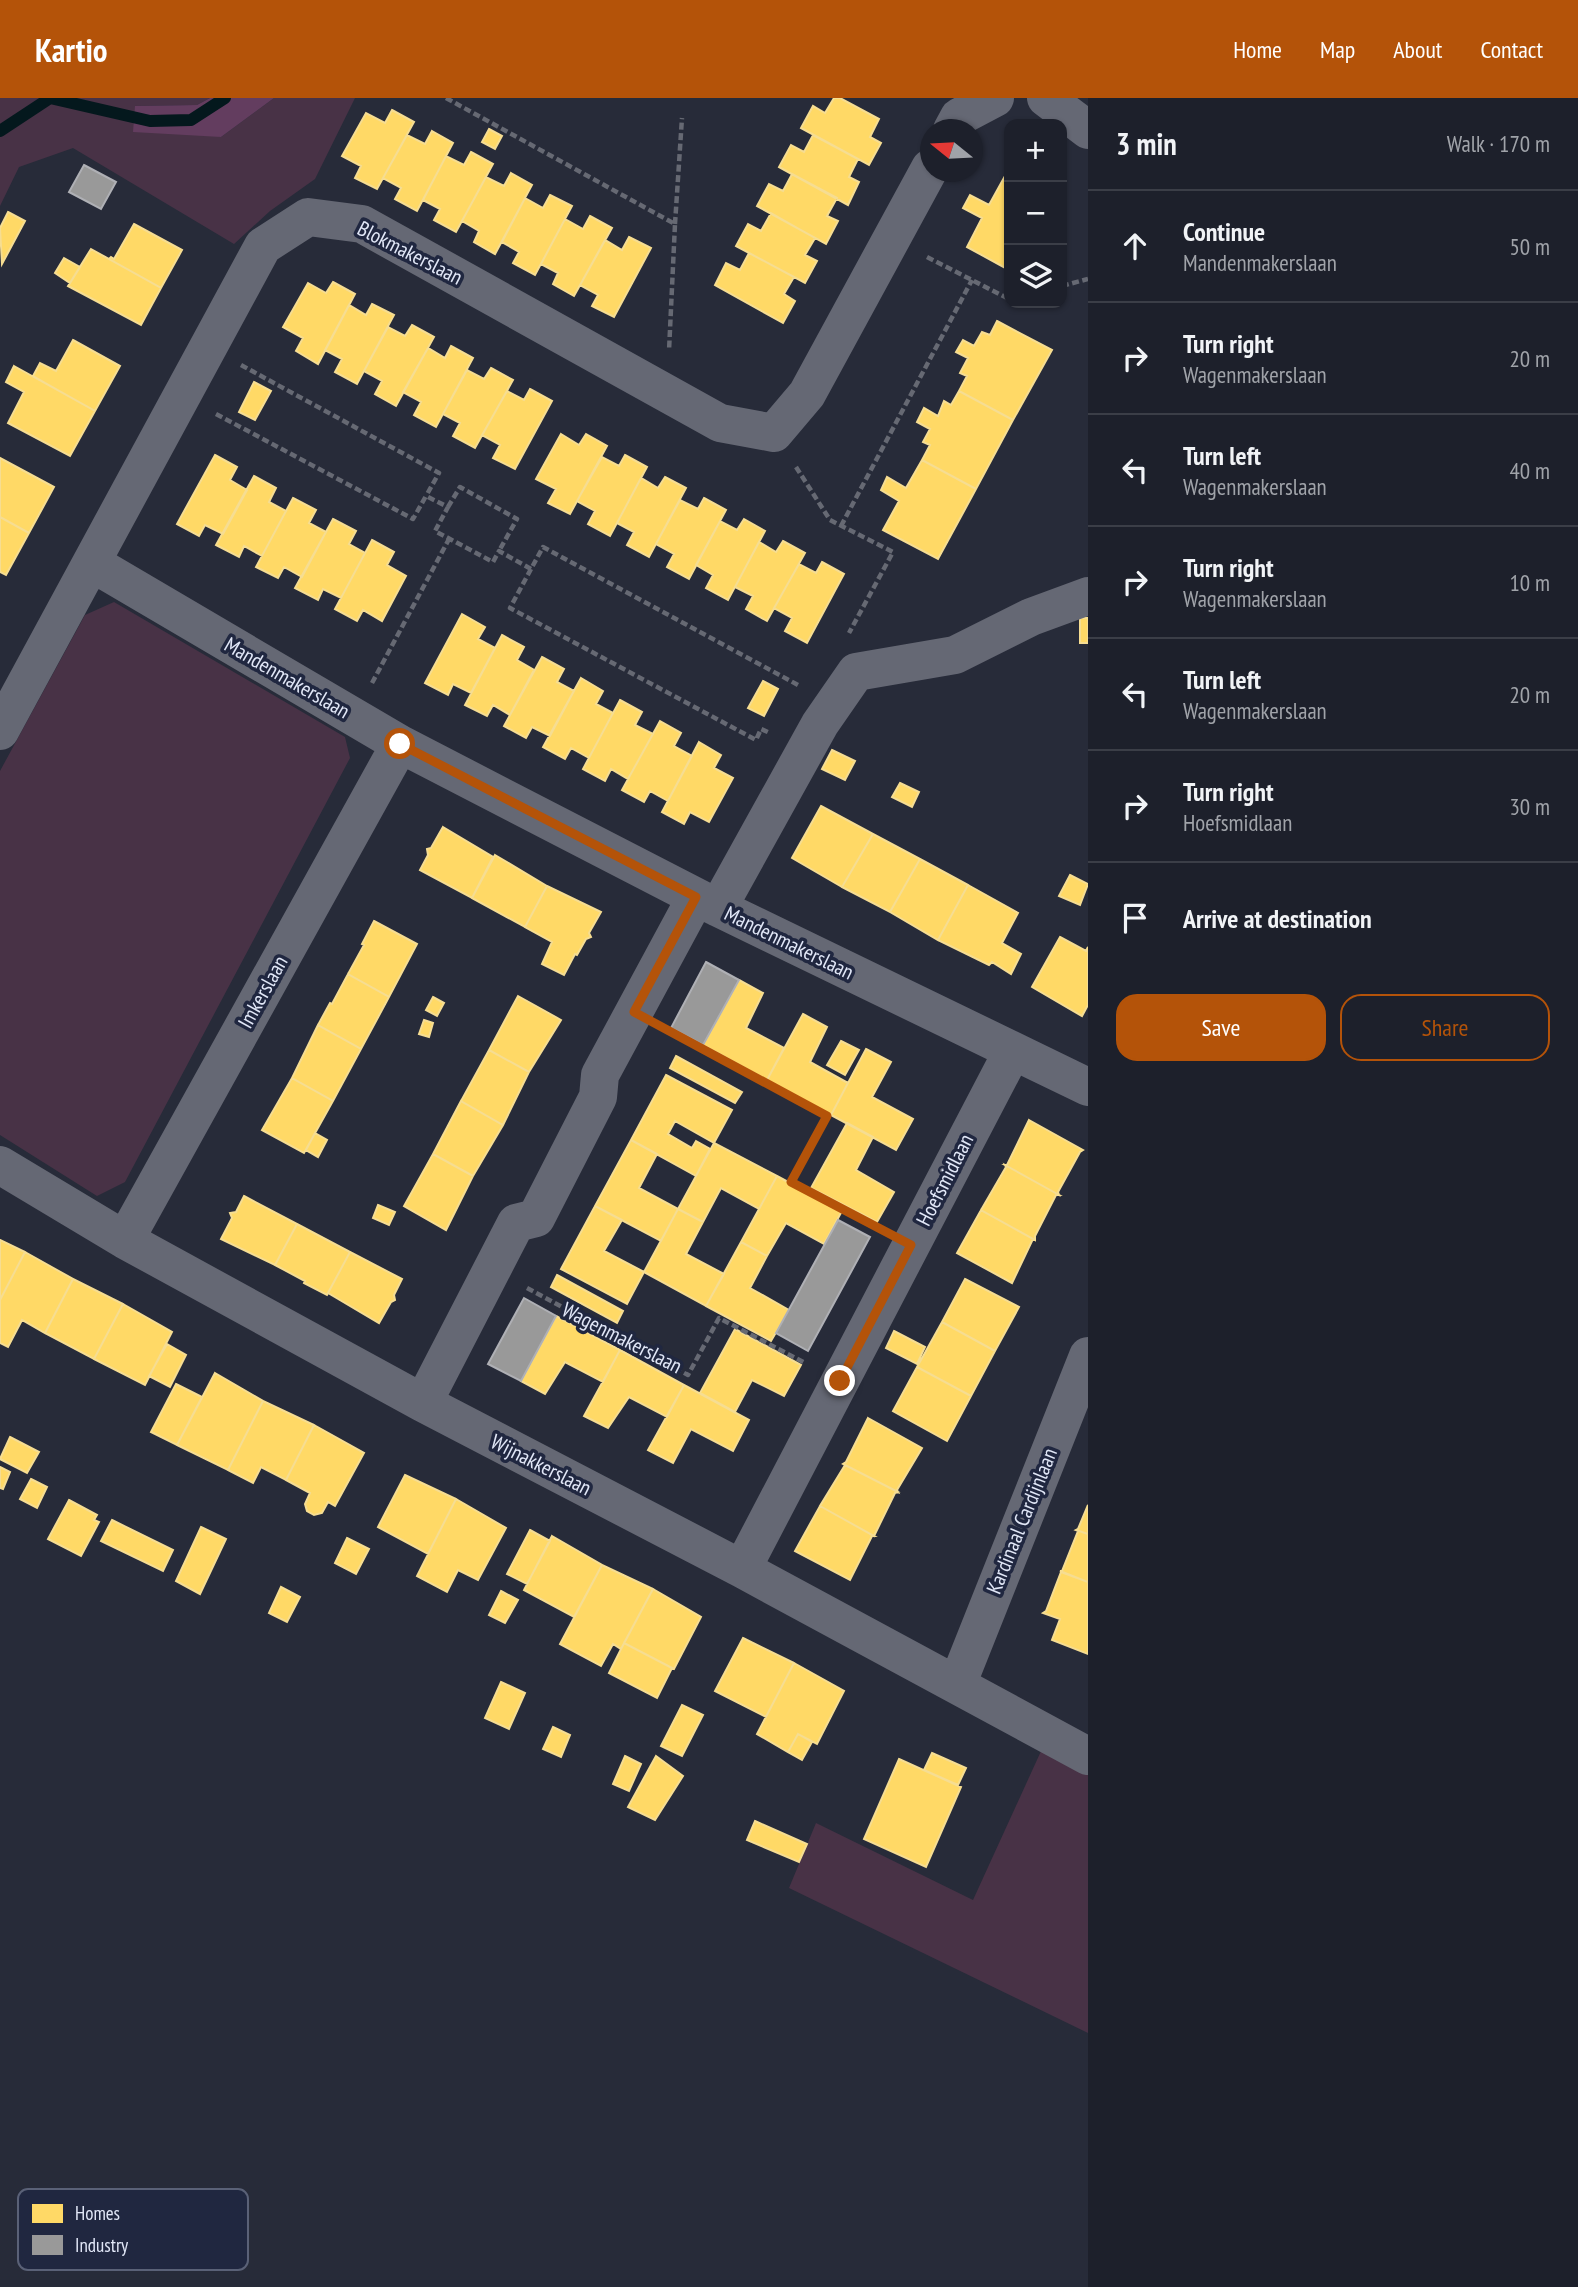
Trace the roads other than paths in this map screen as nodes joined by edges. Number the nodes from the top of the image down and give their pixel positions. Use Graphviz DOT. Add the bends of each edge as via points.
graph roads {
  1 [pos="995,98"];
  2 [pos="1046,98"];
  3 [pos="958,119"];
  4 [pos="1082,125"];
  5 [pos="922,182"];
  6 [pos="92,563"];
  7 [pos="1088,596"];
  8 [pos="0,731"];
  9 [pos="400,744"];
  10 [pos="707,903"];
  11 [pos="1012,1052"];
  12 [pos="1088,1087"];
  13 [pos="0,1165"];
  14 [pos="125,1240"];
  15 [pos="1088,1356"];
  16 [pos="423,1403"];
  17 [pos="742,1569"];
  18 [pos="957,1685"];
  19 [pos="1088,1756"];
  1 -- 3 [label="street"];
  2 -- 4 [label="street"];
  5 -- 6 [label="street, Blokmakerslaan" via="807,394 774,433 720,423 362,224 308,217 262,246"];
  6 -- 8 [label="street, Blokmakerslaan"];
  6 -- 9 [label="street, Mandenmakerslaan"];
  7 -- 10 [label="street" via="1031,617 955,655 856,672"];
  9 -- 10 [label="street, Mandenmakerslaan"];
  9 -- 14 [label="street, Imkerslaan"];
  10 -- 11 [label="street, Mandenmakerslaan"];
  10 -- 16 [label="street" via="634,1012 600,1075 598,1097 536,1217 516,1223"];
  11 -- 12 [label="street, Mandenmakerslaan"];
  11 -- 17 [label="street, Hoefsmidlaan"];
  13 -- 14 [label="street, Wijnakkerslaan"];
  14 -- 16 [label="street, Wijnakkerslaan"];
  15 -- 18 [label="street, Kardinaal Cardijnlaan"];
  16 -- 17 [label="street, Wijnakkerslaan"];
  17 -- 18 [label="street, Wijnakkerslaan"];
  18 -- 19 [label="street, Wijnakkerslaan"];
}
